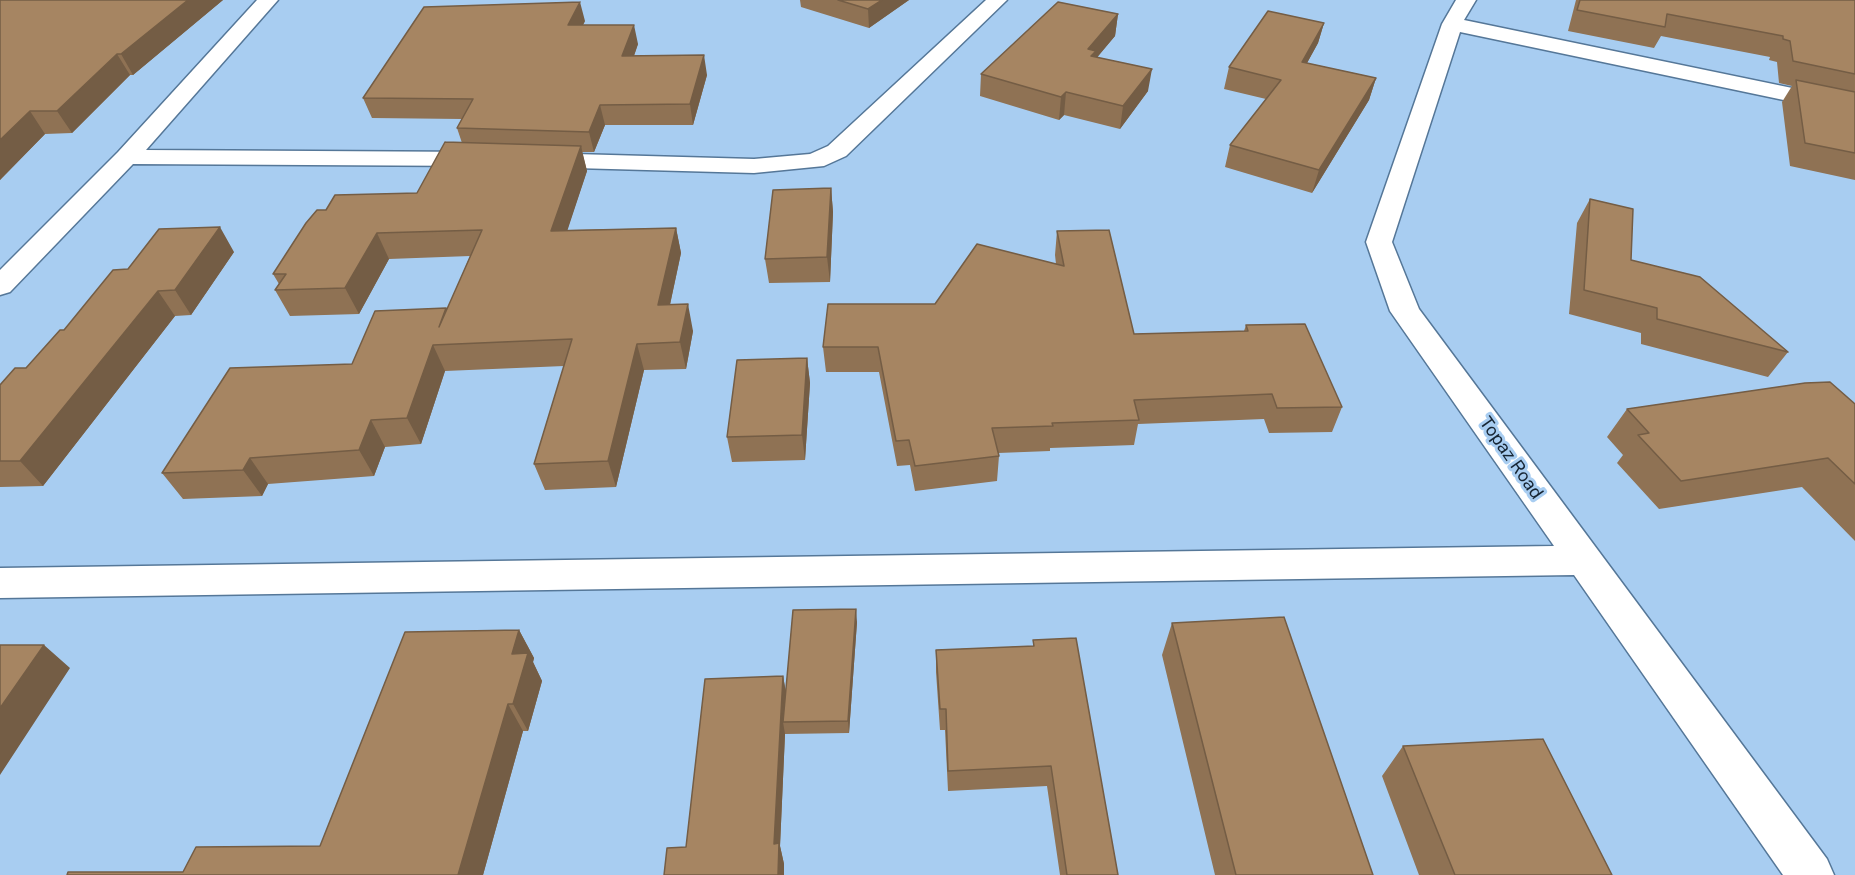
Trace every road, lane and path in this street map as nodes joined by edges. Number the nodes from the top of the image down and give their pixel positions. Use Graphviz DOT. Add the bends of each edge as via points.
graph roads {
  1 [pos="268,0"];
  2 [pos="997,0"];
  3 [pos="1466,0"];
  4 [pos="1452,24"];
  5 [pos="1855,108"];
  6 [pos="127,157"];
  7 [pos="0,286"];
  8 [pos="1583,560"];
  9 [pos="0,583"];
  10 [pos="1811,875"];
  1 -- 6 [label="street"];
  2 -- 6 [label="street" via="837,151 815,161 754,166 506,159"];
  3 -- 4 [label="street, Topaz Road"];
  4 -- 5 [label="street"];
  4 -- 8 [label="street, Topaz Road" via="1379,242 1405,311"];
  6 -- 7 [label="street"];
  8 -- 9 [label="street"];
  8 -- 10 [label="street, Topaz Road"];
}
